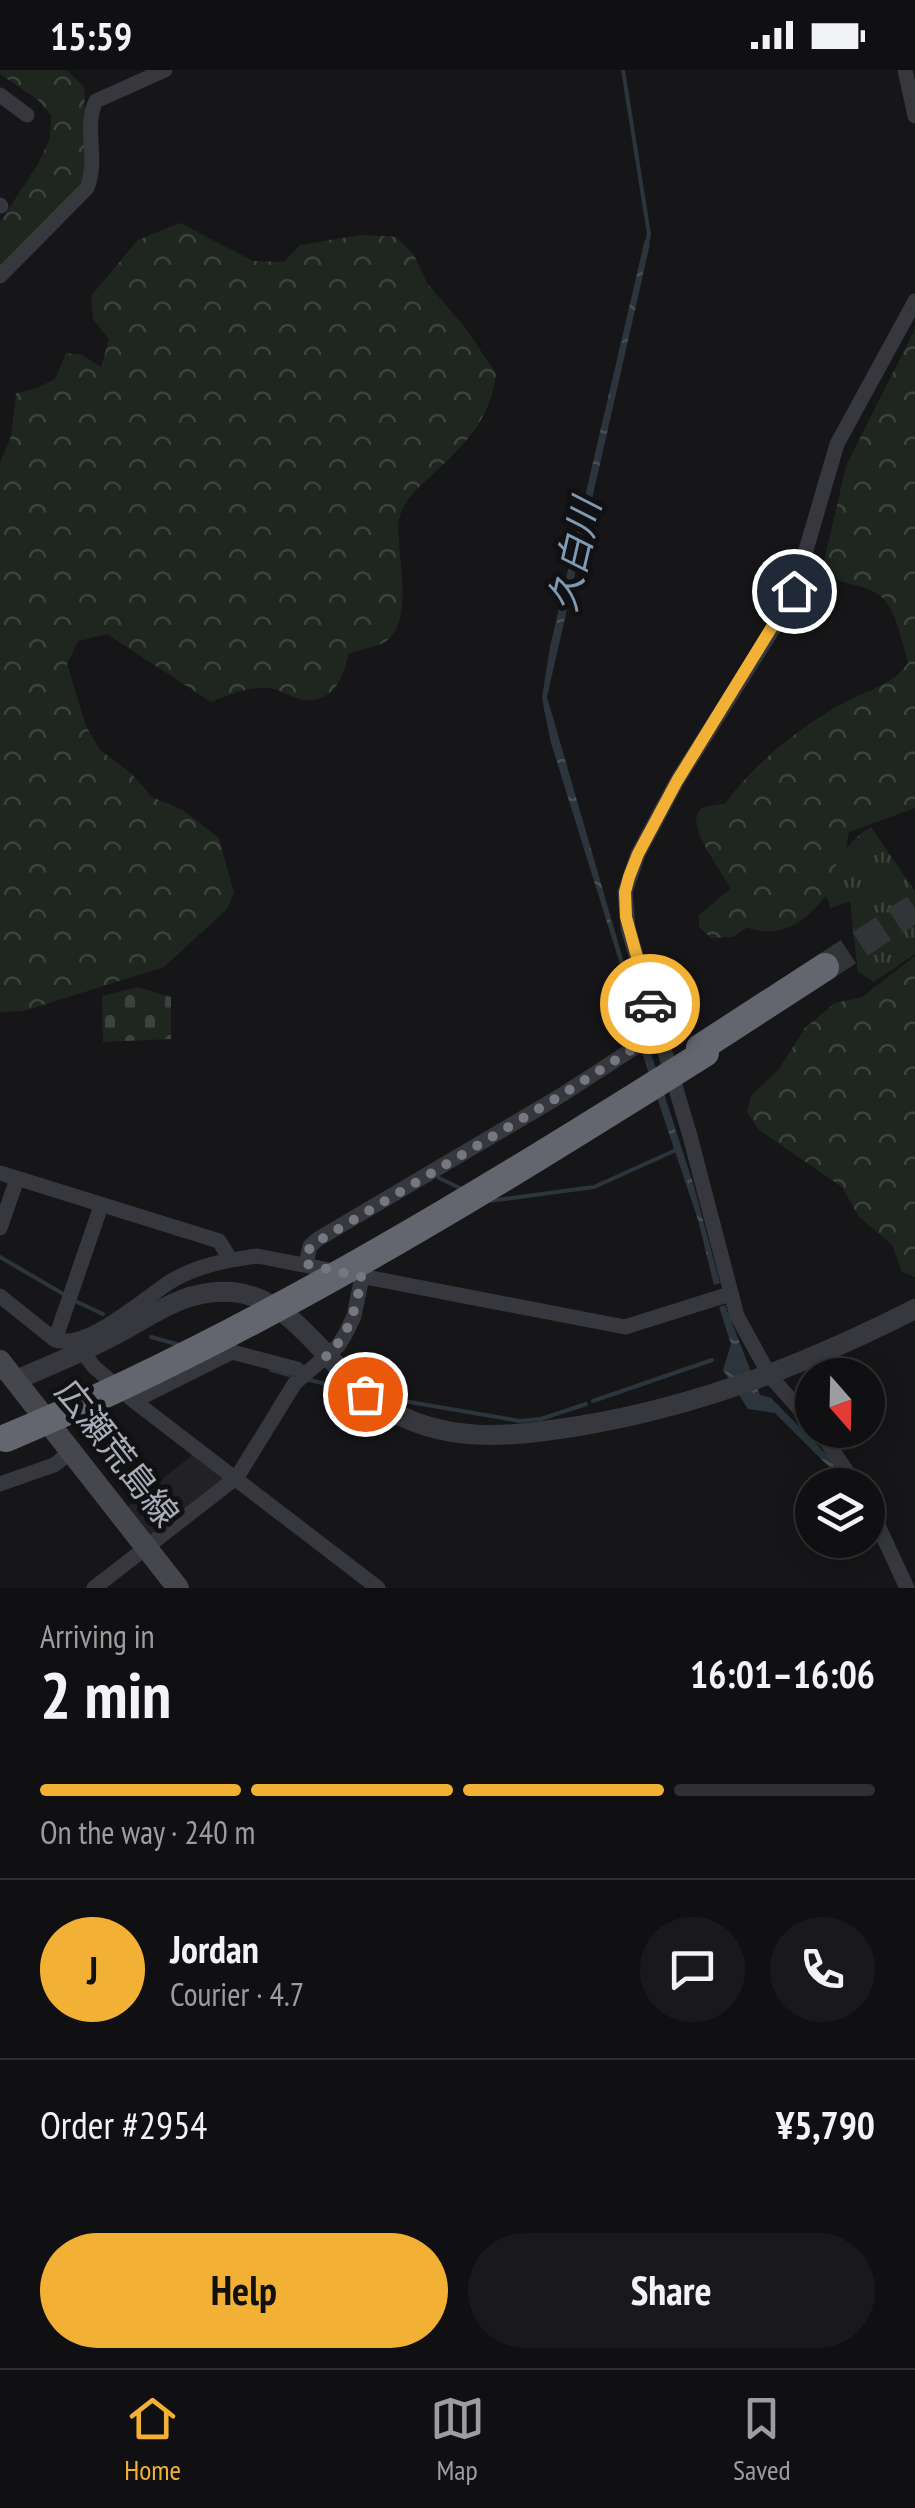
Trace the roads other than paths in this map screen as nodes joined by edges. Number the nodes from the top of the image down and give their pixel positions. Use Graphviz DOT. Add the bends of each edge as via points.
graph roads {
  1 [pos="165,70"];
  2 [pos="905,70"];
  3 [pos="0,95"];
  4 [pos="26,115"];
  5 [pos="915,116"];
  6 [pos="0,276"];
  7 [pos="915,301"];
  8 [pos="828,971"];
  9 [pos="659,1032"];
  10 [pos="0,1173"];
  11 [pos="17,1179"];
  12 [pos="101,1206"];
  13 [pos="0,1228"];
  14 [pos="230,1260"];
  15 [pos="306,1264"];
  16 [pos="362,1277"];
  17 [pos="730,1294"];
  18 [pos="0,1296"];
  19 [pos="915,1309"];
  20 [pos="55,1340"];
  21 [pos="82,1351"];
  22 [pos="326,1356"];
  23 [pos="5,1369"];
  24 [pos="304,1376"];
  25 [pos="765,1378"];
  26 [pos="134,1401"];
  27 [pos="795,1407"];
  28 [pos="2,1436"];
  29 [pos="71,1452"];
  30 [pos="237,1477"];
  31 [pos="0,1484"];
  32 [pos="885,1541"];
  33 [pos="146,1548"];
  34 [pos="94,1588"];
  35 [pos="178,1588"];
  36 [pos="378,1588"];
  37 [pos="907,1588"];
  1 -- 6 [label="street" via="96,101 94,172 86,188"];
  2 -- 5 [label="street"];
  3 -- 4 [label="street"];
  7 -- 9 [label="street" via="837,444 785,610 677,781 629,877 628,928"];
  8 -- 28 [label="highway, bridge" via="560,1145 334,1278 203,1349"];
  9 -- 15 [label="street" via="318,1240"];
  9 -- 17 [label="street"];
  10 -- 11 [label="street"];
  11 -- 12 [label="street"];
  11 -- 13 [label="street"];
  12 -- 14 [label="street" via="220,1241"];
  12 -- 20 [label="street"];
  14 -- 15 [label="street" via="257,1256"];
  14 -- 20 [label="street" via="175,1280 75,1340"];
  15 -- 16 [label="street"];
  16 -- 17 [label="street" via="625,1328"];
  16 -- 22 [label="street" via="346,1334"];
  17 -- 25 [label="street"];
  18 -- 20 [label="street"];
  19 -- 25 [label="street"];
  21 -- 22 [label="street" via="173,1302 235,1292 267,1303"];
  21 -- 23 [label="street"];
  21 -- 26 [label="street"];
  22 -- 24 [label="street"];
  22 -- 25 [label="street" via="394,1413 470,1436 619,1419"];
  23 -- 29 [label="main road, 広瀬荒島線"];
  24 -- 26 [label="street" via="232,1352"];
  24 -- 30 [label="street"];
  25 -- 27 [label="street"];
  26 -- 30 [label="street"];
  29 -- 31 [label="street"];
  29 -- 33 [label="main road, 広瀬荒島線"];
  30 -- 33 [label="street"];
  30 -- 36 [label="street"];
  32 -- 37 [label="street"];
  33 -- 34 [label="street"];
  33 -- 35 [label="main road, 広瀬荒島線"];
}
